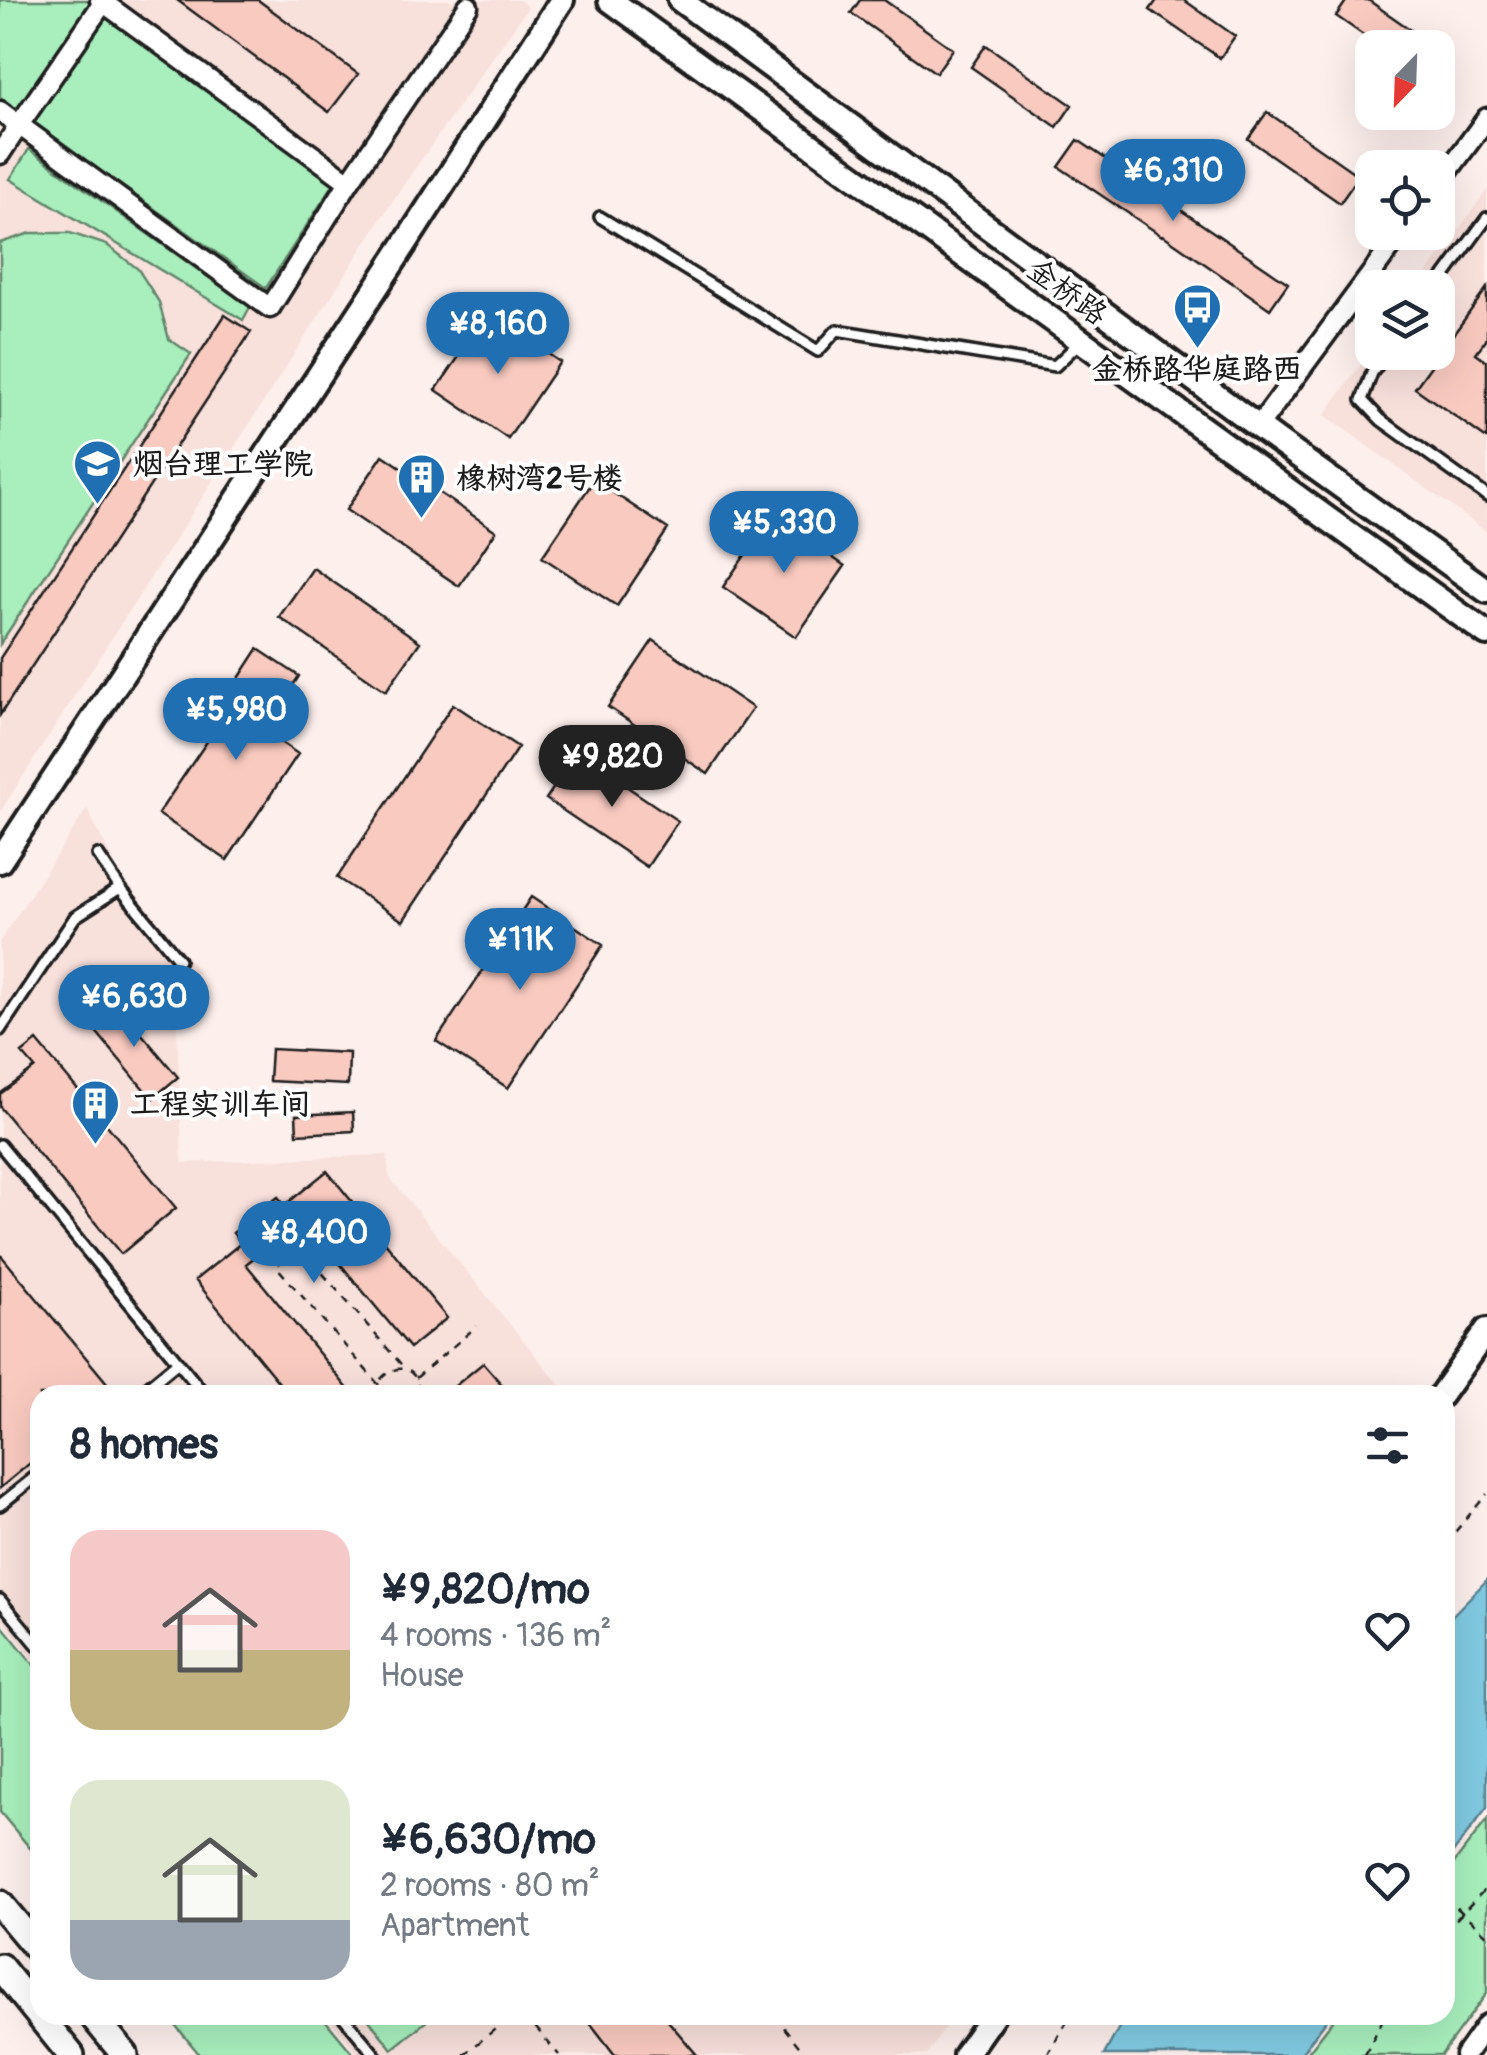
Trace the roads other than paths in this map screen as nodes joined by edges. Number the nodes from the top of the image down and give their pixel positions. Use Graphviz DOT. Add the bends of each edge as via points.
graph roads {
  1 [pos="102,0"];
  2 [pos="562,0"];
  3 [pos="610,0"];
  4 [pos="680,0"];
  5 [pos="468,6"];
  6 [pos="0,111"];
  7 [pos="1487,118"];
  8 [pos="19,125"];
  9 [pos="0,154"];
  10 [pos="1455,162"];
  11 [pos="349,182"];
  12 [pos="600,217"];
  13 [pos="1487,218"];
  14 [pos="1389,250"];
  15 [pos="1449,270"];
  16 [pos="1082,340"];
  17 [pos="1374,370"];
  18 [pos="1258,427"];
  19 [pos="1487,496"];
  20 [pos="1487,591"];
  21 [pos="1487,634"];
  22 [pos="98,855"];
  23 [pos="0,861"];
  24 [pos="120,888"];
  25 [pos="179,960"];
  26 [pos="0,1030"];
  27 [pos="0,1145"];
  28 [pos="1487,1330"];
  29 [pos="178,1362"];
  30 [pos="150,1385"];
  31 [pos="197,1385"];
  32 [pos="1447,1385"];
  33 [pos="30,1481"];
  34 [pos="0,1505"];
  35 [pos="0,1600"];
  36 [pos="30,1636"];
  37 [pos="0,1904"];
  38 [pos="30,1940"];
  39 [pos="0,1967"];
  40 [pos="30,2004"];
  41 [pos="1487,2024"];
  42 [pos="47,2025"];
  43 [pos="100,2025"];
  44 [pos="350,2025"];
  45 [pos="986,2025"];
  46 [pos="71,2055"];
  47 [pos="125,2055"];
  48 [pos="375,2055"];
  49 [pos="964,2055"];
  50 [pos="1465,2055"];
  1 -- 8 [label="street"];
  1 -- 11 [label="street"];
  2 -- 23 [label="street"];
  3 -- 16 [label="street, 金桥路"];
  4 -- 18 [label="street, 金桥路"];
  5 -- 11 [label="street"];
  6 -- 8 [label="street"];
  7 -- 10 [label="street"];
  8 -- 9 [label="street"];
  8 -- 11 [label="street" via="270,308"];
  12 -- 16 [label="lane" via="818,351 837,330 1055,366"];
  13 -- 15 [label="lane"];
  14 -- 18 [label="street"];
  16 -- 21 [label="street, 金桥路"];
  17 -- 19 [label="lane" via="1362,400"];
  18 -- 20 [label="street, 金桥路"];
  22 -- 24 [label="lane"];
  24 -- 25 [label="lane"];
  24 -- 26 [label="lane" via="75,917"];
  27 -- 29 [label="lane"];
  28 -- 32 [label="street"];
  29 -- 30 [label="lane"];
  29 -- 31 [label="lane"];
  33 -- 34 [label="lane"];
  35 -- 36 [label="lane"];
  37 -- 38 [label="main road"];
  39 -- 40 [label="main road"];
  41 -- 50 [label="street"];
  42 -- 46 [label="main road"];
  43 -- 47 [label="main road"];
  44 -- 48 [label="lane"];
  45 -- 49 [label="street"];
}
